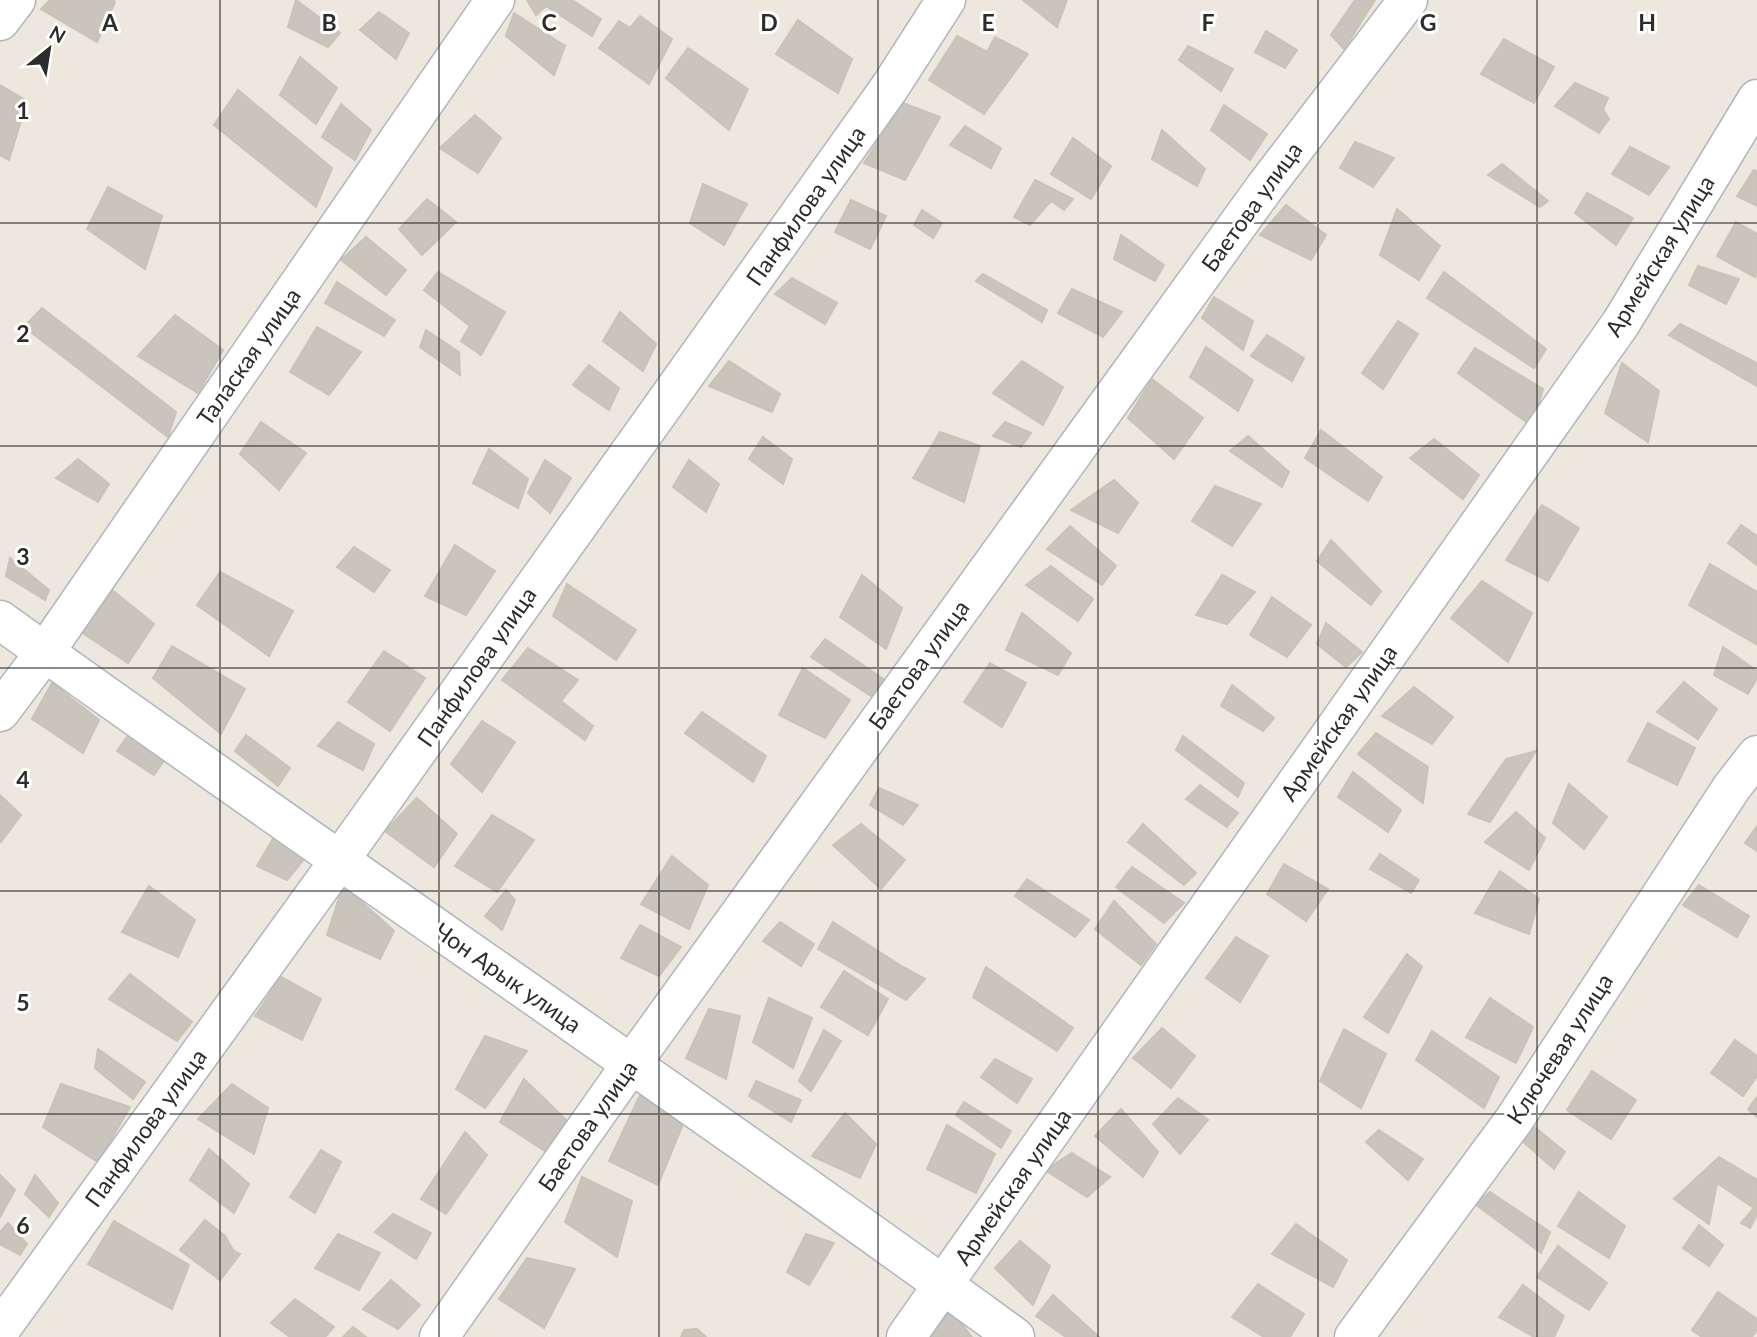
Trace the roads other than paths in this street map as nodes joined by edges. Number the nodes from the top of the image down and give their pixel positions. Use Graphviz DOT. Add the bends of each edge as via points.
graph roads {
  1 [pos="16,0"];
  2 [pos="495,0"];
  3 [pos="946,0"];
  4 [pos="1408,0"];
  5 [pos="0,21"];
  6 [pos="1757,99"];
  7 [pos="0,620"];
  8 [pos="45,652"];
  9 [pos="0,712"];
  10 [pos="1757,755"];
  11 [pos="339,861"];
  12 [pos="632,1063"];
  13 [pos="944,1285"];
  14 [pos="0,1330"];
  15 [pos="439,1337"];
  16 [pos="906,1337"];
  17 [pos="1015,1337"];
  18 [pos="1354,1337"];
  1 -- 5 [label="street"];
  2 -- 8 [label="street, Талаская улица"];
  3 -- 11 [label="street, Панфилова улица" via="890,86"];
  4 -- 12 [label="street, Баетова улица" via="1265,187"];
  6 -- 13 [label="street, Армейская улица" via="1621,323"];
  7 -- 8 [label="street, Чон Арык улица"];
  8 -- 9 [label="street, Талаская улица"];
  8 -- 11 [label="street, Чон Арык улица"];
  10 -- 18 [label="street, Ключевая улица" via="1514,1120"];
  11 -- 12 [label="street, Чон Арык улица"];
  11 -- 14 [label="street, Панфилова улица"];
  12 -- 13 [label="street, Чон Арык улица"];
  12 -- 15 [label="street, Баетова улица"];
  13 -- 16 [label="street, Армейская улица"];
  13 -- 17 [label="street, Чон Арык улица"];
}
